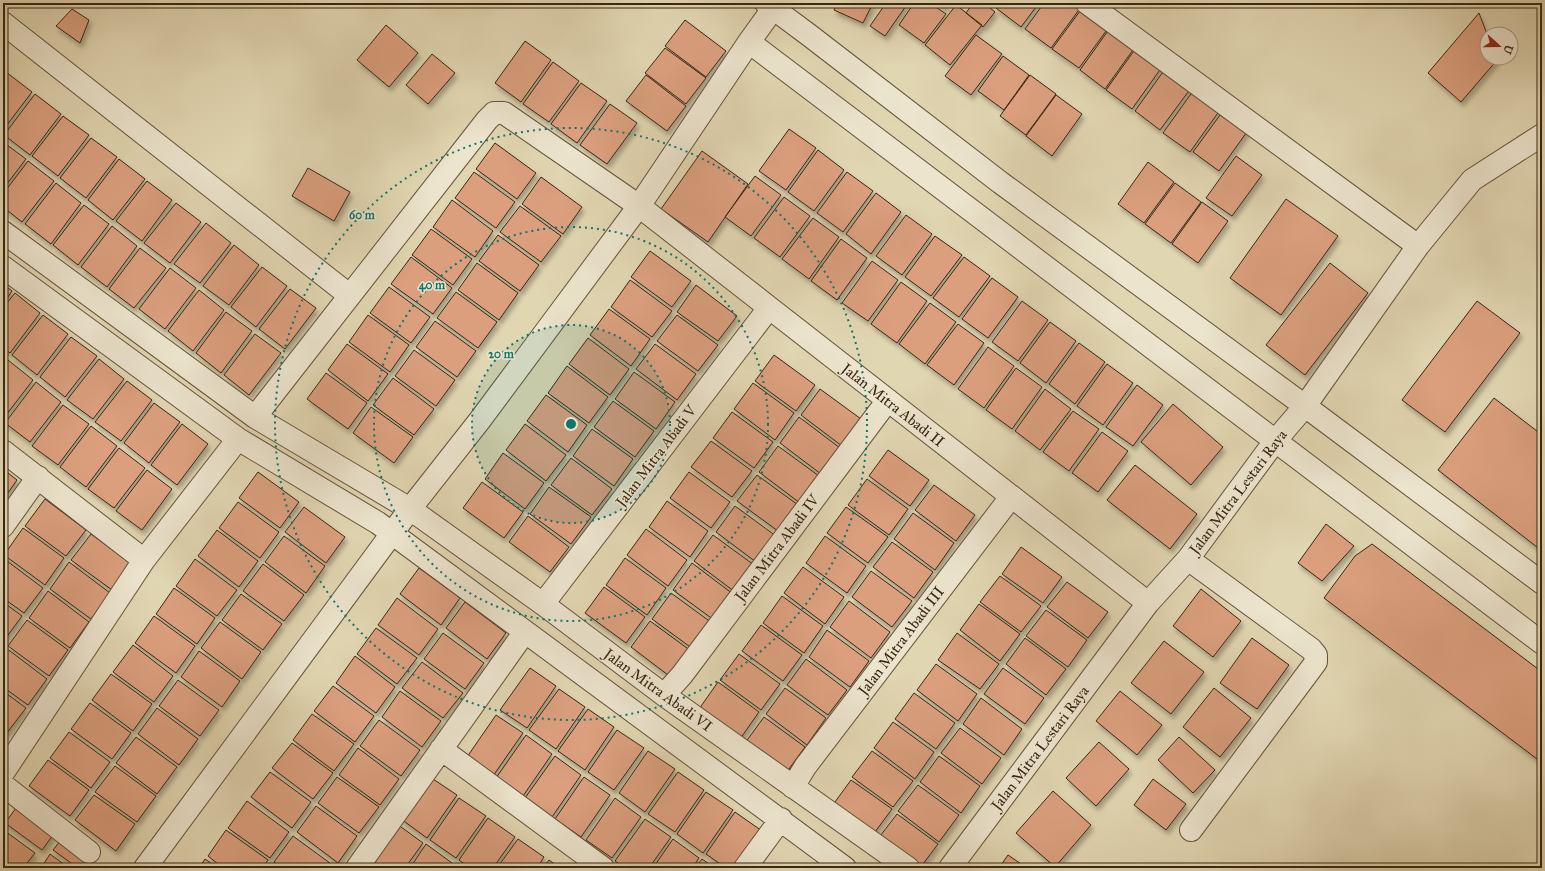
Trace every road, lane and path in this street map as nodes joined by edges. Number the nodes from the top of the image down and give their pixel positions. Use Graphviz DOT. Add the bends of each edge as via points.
graph roads {
  1 [pos="1087,3"];
  2 [pos="772,5"];
  3 [pos="3,23"];
  4 [pos="749,42"];
  5 [pos="1542,135"];
  6 [pos="639,206"];
  7 [pos="3,232"];
  8 [pos="1418,246"];
  9 [pos="3,267"];
  10 [pos="349,295"];
  11 [pos="769,308"];
  12 [pos="888,400"];
  13 [pos="1305,406"];
  14 [pos="255,417"];
  15 [pos="238,439"];
  16 [pos="1275,441"];
  17 [pos="3,451"];
  18 [pos="38,477"];
  19 [pos="1011,497"];
  20 [pos="401,522"];
  21 [pos="3,526"];
  22 [pos="1188,559"];
  23 [pos="144,560"];
  24 [pos="1542,583"];
  25 [pos="1148,603"];
  26 [pos="543,604"];
  27 [pos="524,633"];
  28 [pos="1542,643"];
  29 [pos="664,695"];
  30 [pos="441,749"];
  31 [pos="3,774"];
  32 [pos="3,785"];
  33 [pos="793,787"];
  34 [pos="781,819"];
  35 [pos="1191,830"];
  36 [pos="90,852"];
  37 [pos="145,868"];
  38 [pos="357,868"];
  39 [pos="603,868"];
  40 [pos="745,868"];
  41 [pos="845,868"];
  42 [pos="908,868"];
  43 [pos="950,868"];
  1 -- 8 [label="street"];
  2 -- 4 [label="street"];
  2 -- 13 [label="street" via="1001,182"];
  3 -- 10 [label="street"];
  4 -- 6 [label="street"];
  4 -- 16 [label="street"];
  5 -- 8 [label="street, Jalan Mitra Lestari Raya" via="1472,180"];
  6 -- 10 [label="street, Jalan Mitra Abadi II" via="504,113 494,113"];
  6 -- 11 [label="street, Jalan Mitra Abadi II"];
  6 -- 20 [label="street"];
  7 -- 14 [label="street"];
  8 -- 13 [label="street, Jalan Mitra Lestari Raya"];
  9 -- 15 [label="street"];
  10 -- 14 [label="street"];
  11 -- 12 [label="street, Jalan Mitra Abadi II"];
  11 -- 26 [label="street, Jalan Mitra Abadi V"];
  12 -- 19 [label="street, Jalan Mitra Abadi II"];
  12 -- 29 [label="street, Jalan Mitra Abadi IV" via="682,675"];
  13 -- 16 [label="street, Jalan Mitra Lestari Raya"];
  13 -- 24 [label="street"];
  14 -- 20 [label="street"];
  15 -- 20 [label="street" via="378,523"];
  15 -- 23 [label="street"];
  16 -- 22 [label="street, Jalan Mitra Lestari Raya"];
  16 -- 28 [label="street"];
  17 -- 18 [label="street"];
  18 -- 21 [label="street"];
  18 -- 23 [label="street"];
  19 -- 25 [label="street, Jalan Mitra Abadi II"];
  19 -- 33 [label="street, Jalan Mitra Abadi III" via="805,767"];
  20 -- 26 [label="street, Jalan Mitra Abadi VI"];
  20 -- 27 [label="street"];
  20 -- 37 [label="street"];
  22 -- 25 [label="street, Jalan Mitra Lestari Raya"];
  22 -- 35 [label="street" via="1316,654 1316,662"];
  23 -- 31 [label="street"];
  25 -- 43 [label="street, Jalan Mitra Lestari Raya"];
  26 -- 29 [label="street, Jalan Mitra Abadi VI"];
  27 -- 30 [label="street"];
  27 -- 34 [label="street"];
  29 -- 33 [label="street, Jalan Mitra Abadi VI"];
  30 -- 38 [label="street"];
  30 -- 39 [label="street"];
  32 -- 36 [label="street"];
  33 -- 42 [label="street, Jalan Mitra Abadi VI"];
  34 -- 40 [label="street"];
  34 -- 41 [label="street"];
}
